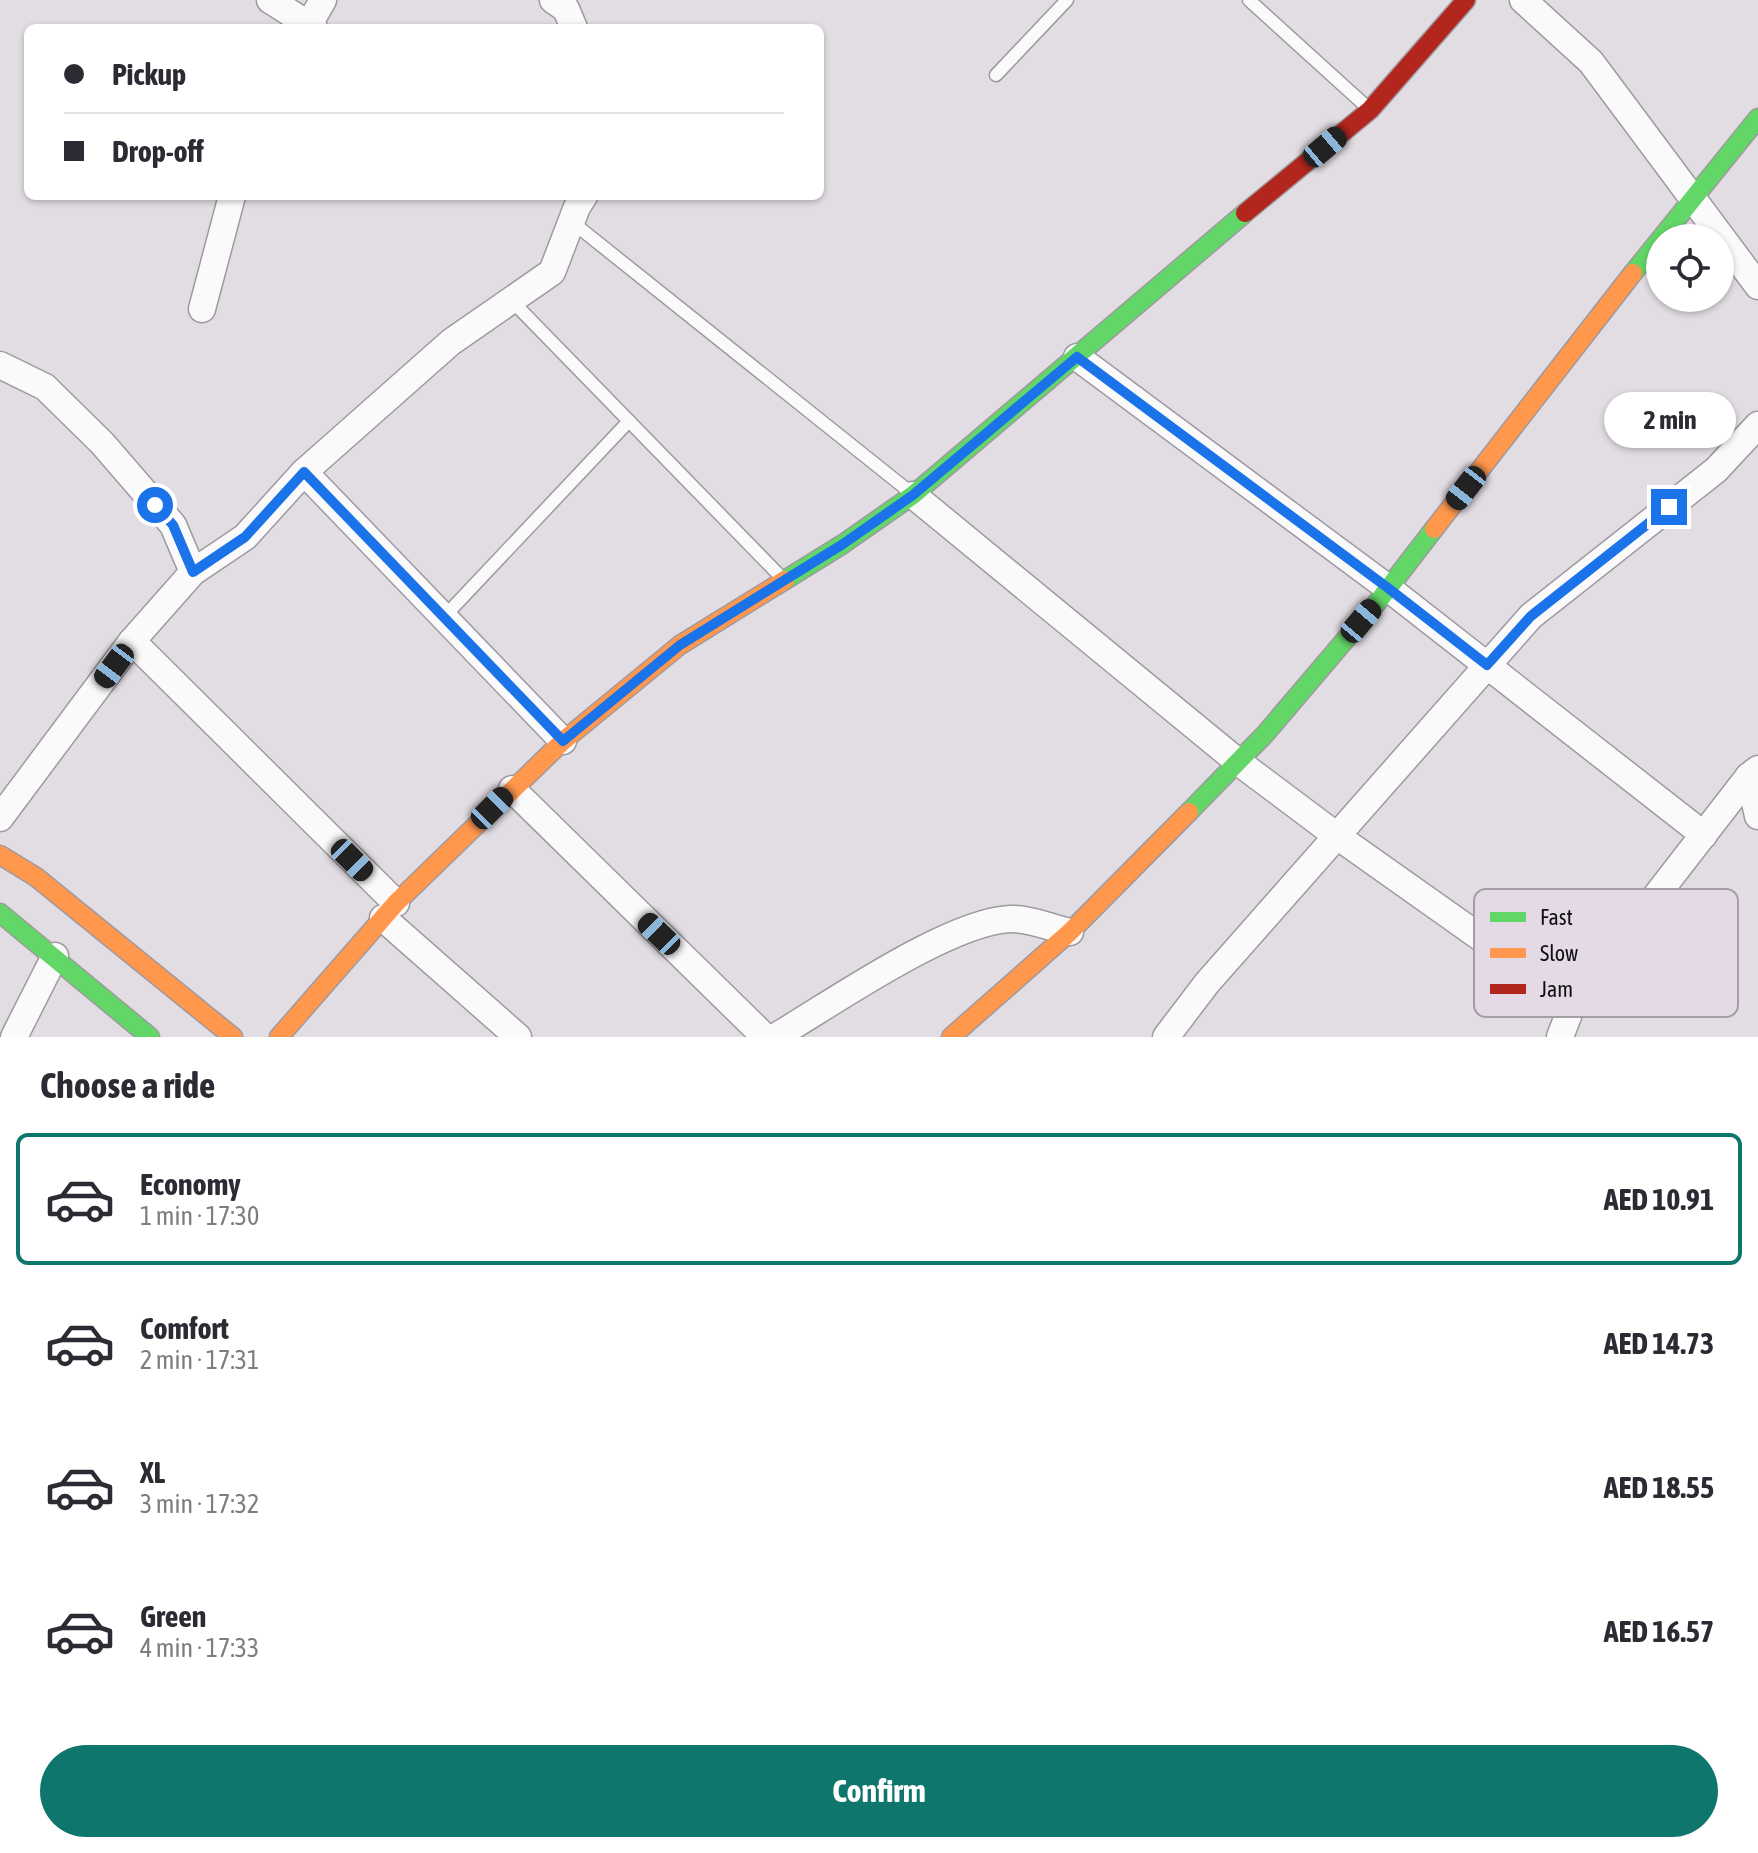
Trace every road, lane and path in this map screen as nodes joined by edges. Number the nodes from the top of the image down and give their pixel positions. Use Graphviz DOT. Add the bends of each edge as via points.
graph roads {
  1 [pos="270,0"];
  2 [pos="323,0"];
  3 [pos="1067,0"];
  4 [pos="1249,0"];
  5 [pos="1466,0"];
  6 [pos="1523,0"];
  7 [pos="306,24"];
  8 [pos="311,24"];
  9 [pos="996,75"];
  10 [pos="1370,110"];
  11 [pos="1758,118"];
  12 [pos="1692,197"];
  13 [pos="231,200"];
  14 [pos="574,205"];
  15 [pos="1758,286"];
  16 [pos="511,300"];
  17 [pos="202,309"];
  18 [pos="1077,357"];
  19 [pos="0,365"];
  20 [pos="629,421"];
  21 [pos="1758,425"];
  22 [pos="304,472"];
  23 [pos="913,495"];
  24 [pos="193,572"];
  25 [pos="784,580"];
  26 [pos="1388,588"];
  27 [pos="444,617"];
  28 [pos="132,641"];
  29 [pos="1487,665"];
  30 [pos="563,741"];
  31 [pos="1237,761"];
  32 [pos="1754,773"];
  33 [pos="512,789"];
  34 [pos="1758,816"];
  35 [pos="0,818"];
  36 [pos="1704,835"];
  37 [pos="1337,836"];
  38 [pos="0,855"];
  39 [pos="1662,889"];
  40 [pos="389,911"];
  41 [pos="0,913"];
  42 [pos="1070,932"];
  43 [pos="1474,933"];
  44 [pos="55,956"];
  45 [pos="1568,1017"];
  46 [pos="14,1037"];
  47 [pos="150,1037"];
  48 [pos="233,1037"];
  49 [pos="279,1037"];
  50 [pos="518,1037"];
  51 [pos="765,1037"];
  52 [pos="775,1037"];
  53 [pos="951,1037"];
  54 [pos="1166,1037"];
  55 [pos="1560,1037"];
  1 -- 7 [label="street"];
  2 -- 8 [label="street"];
  3 -- 9 [label="lane"];
  4 -- 10 [label="lane"];
  5 -- 10 [label="street"];
  6 -- 12 [label="street" via="1591,62"];
  10 -- 18 [label="street"];
  11 -- 12 [label="street"];
  12 -- 15 [label="street"];
  12 -- 26 [label="street"];
  13 -- 17 [label="street"];
  14 -- 16 [label="street" via="552,272"];
  14 -- 23 [label="lane"];
  16 -- 20 [label="lane"];
  16 -- 22 [label="street" via="451,342"];
  18 -- 23 [label="street"];
  18 -- 26 [label="street"];
  19 -- 24 [label="street" via="45,387 102,443 173,525"];
  20 -- 25 [label="lane"];
  20 -- 27 [label="lane"];
  21 -- 29 [label="street" via="1716,470 1531,616"];
  22 -- 24 [label="street" via="245,537"];
  22 -- 27 [label="street"];
  23 -- 25 [label="street"];
  23 -- 31 [label="street"];
  24 -- 28 [label="street"];
  25 -- 30 [label="street" via="680,645"];
  26 -- 29 [label="street"];
  26 -- 31 [label="street"];
  27 -- 30 [label="street"];
  28 -- 35 [label="street"];
  28 -- 40 [label="street"];
  29 -- 36 [label="street"];
  29 -- 37 [label="street"];
  30 -- 33 [label="street"];
  31 -- 37 [label="street"];
  31 -- 42 [label="street"];
  32 -- 34 [label="street"];
  32 -- 36 [label="street"];
  33 -- 40 [label="street"];
  33 -- 51 [label="street"];
  36 -- 39 [label="street"];
  37 -- 43 [label="street"];
  37 -- 54 [label="street"];
  38 -- 48 [label="street" via="36,877"];
  40 -- 49 [label="street"];
  40 -- 50 [label="street"];
  41 -- 44 [label="street"];
  42 -- 52 [label="street" via="1011,919 971,928 919,951"];
  42 -- 53 [label="street"];
  44 -- 46 [label="street"];
  44 -- 47 [label="street"];
  45 -- 55 [label="street"];
}
